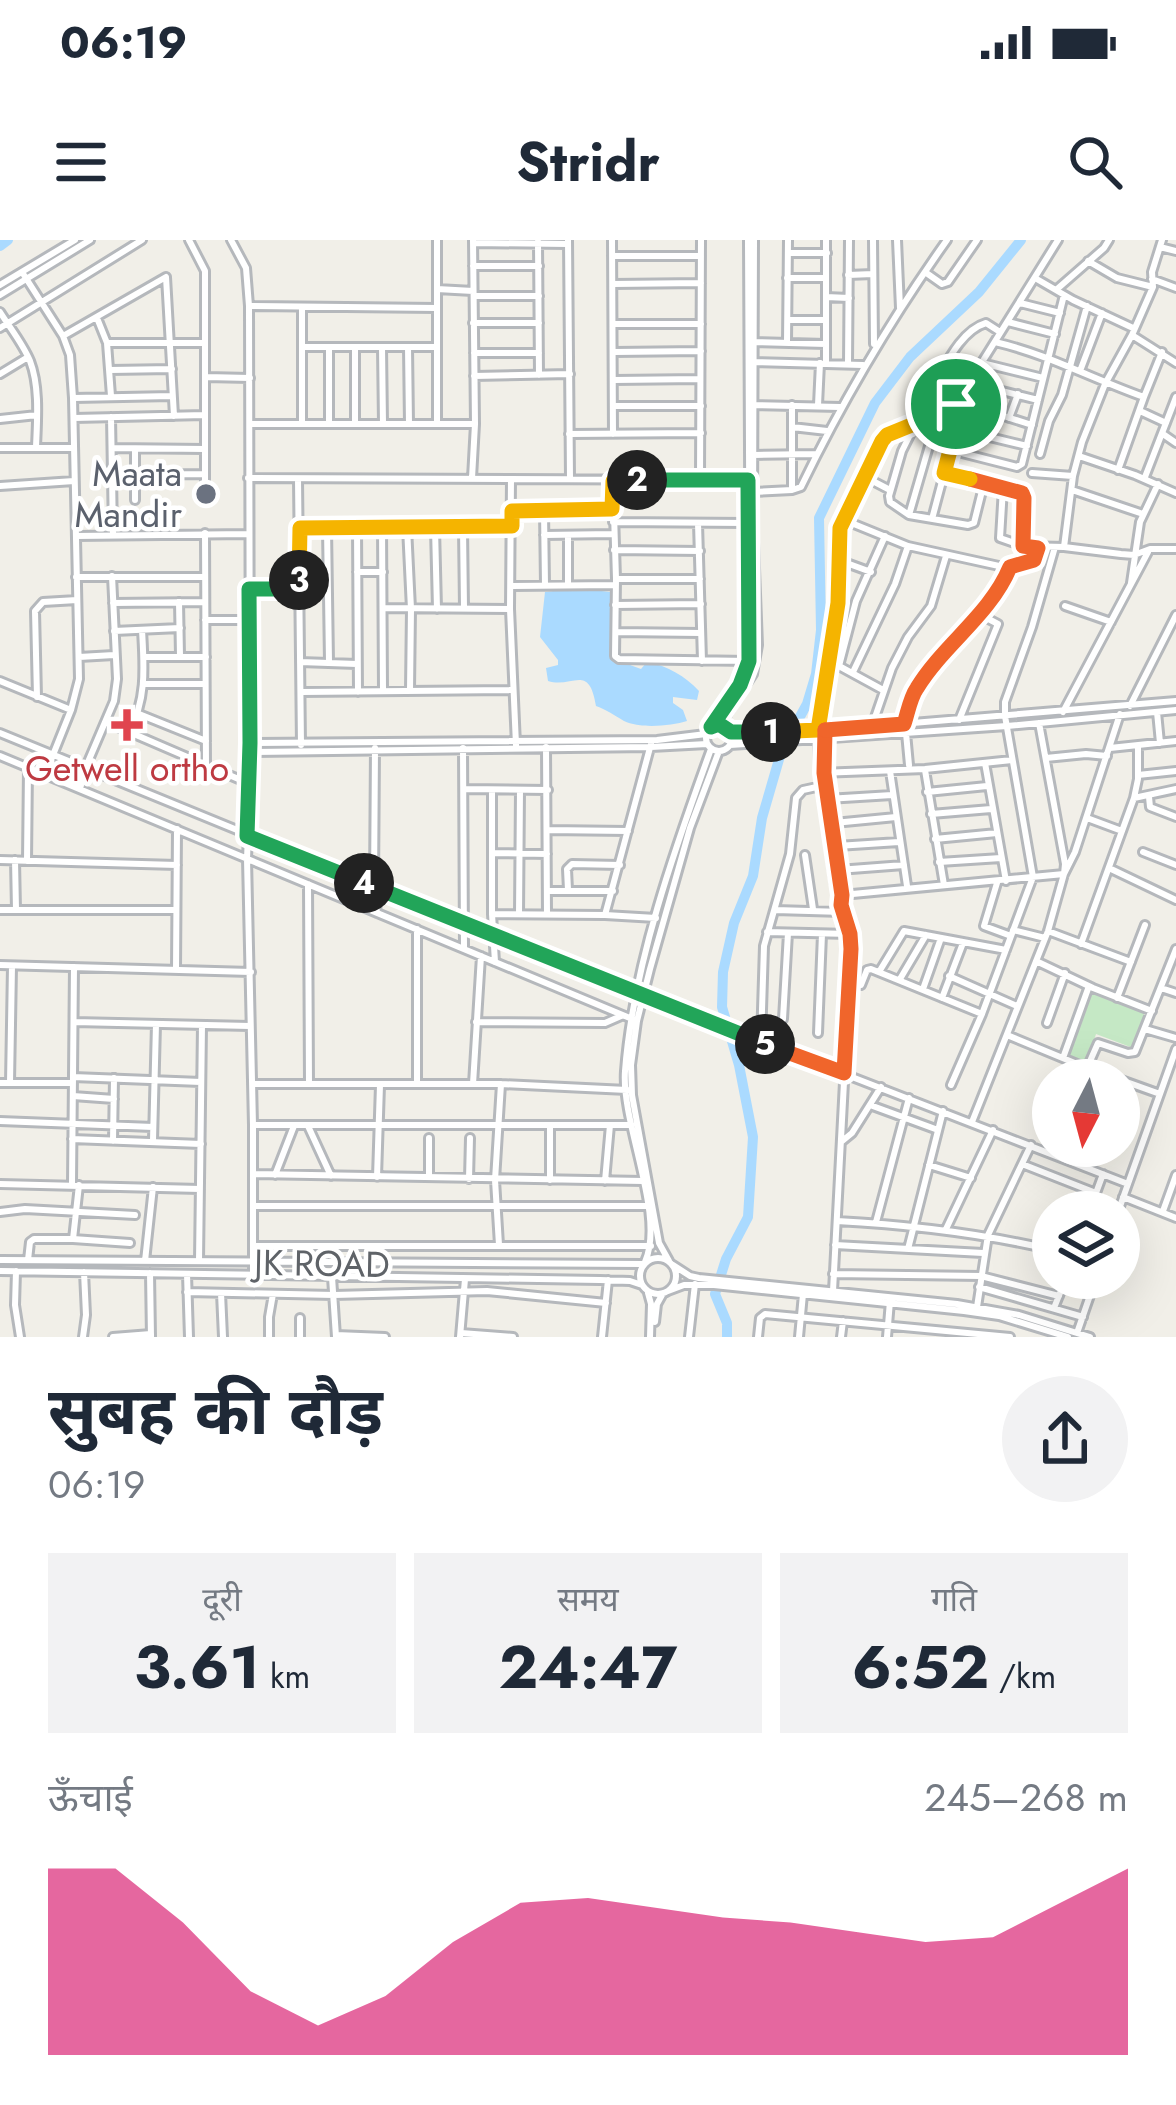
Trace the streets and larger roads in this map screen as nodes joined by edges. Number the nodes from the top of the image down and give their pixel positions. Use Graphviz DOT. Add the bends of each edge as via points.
graph roads {
  1 [pos="75,240"];
  2 [pos="91,240"];
  3 [pos="142,240"];
  4 [pos="190,240"];
  5 [pos="231,240"];
  6 [pos="437,240"];
  7 [pos="612,240"];
  8 [pos="701,240"];
  9 [pos="751,240"];
  10 [pos="788,240"];
  11 [pos="826,240"];
  12 [pos="848,240"];
  13 [pos="873,240"];
  14 [pos="897,240"];
  15 [pos="947,240"];
  16 [pos="976,240"];
  17 [pos="1058,240"];
  18 [pos="1109,240"];
  19 [pos="473,242"];
  20 [pos="538,242"];
  21 [pos="568,242"];
  22 [pos="1161,243"];
  23 [pos="1176,251"];
  24 [pos="787,253"];
  25 [pos="826,253"];
  26 [pos="612,256"];
  27 [pos="701,256"];
  28 [pos="1088,261"];
  29 [pos="473,266"];
  30 [pos="539,266"];
  31 [pos="925,272"];
  32 [pos="873,274"];
  33 [pos="25,275"];
  34 [pos="848,275"];
  35 [pos="788,278"];
  36 [pos="827,278"];
  37 [pos="1035,278"];
  38 [pos="613,284"];
  39 [pos="701,284"];
  40 [pos="1153,284"];
  41 [pos="0,285"];
  42 [pos="1176,288"];
  43 [pos="437,289"];
  44 [pos="1055,290"];
  45 [pos="473,293"];
  46 [pos="0,295"];
  47 [pos="538,296"];
  48 [pos="1064,296"];
  49 [pos="826,297"];
  50 [pos="849,298"];
  51 [pos="42,303"];
  52 [pos="1020,303"];
  53 [pos="249,306"];
  54 [pos="1087,306"];
  55 [pos="302,307"];
  56 [pos="437,308"];
  57 [pos="900,308"];
  58 [pos="0,312"];
  59 [pos="1060,313"];
  60 [pos="1102,313"];
  61 [pos="97,316"];
  62 [pos="788,320"];
  63 [pos="825,320"];
  64 [pos="473,322"];
  65 [pos="1009,322"];
  66 [pos="538,323"];
  67 [pos="613,324"];
  68 [pos="701,324"];
  69 [pos="4,326"];
  70 [pos="1000,332"];
  71 [pos="1133,332"];
  72 [pos="1055,334"];
  73 [pos="62,336"];
  74 [pos="170,342"];
  75 [pos="994,342"];
  76 [pos="107,343"];
  77 [pos="205,343"];
  78 [pos="753,343"];
  79 [pos="788,343"];
  80 [pos="826,344"];
  81 [pos="302,347"];
  82 [pos="329,347"];
  83 [pos="355,347"];
  84 [pos="382,347"];
  85 [pos="409,347"];
  86 [pos="437,347"];
  87 [pos="874,349"];
  88 [pos="700,351"];
  89 [pos="613,352"];
  90 [pos="1162,352"];
  91 [pos="474,353"];
  92 [pos="539,353"];
  93 [pos="1049,356"];
  94 [pos="28,357"];
  95 [pos="753,362"];
  96 [pos="823,363"];
  97 [pos="982,363"];
  98 [pos="1176,363"];
  99 [pos="848,364"];
  100 [pos="865,365"];
  101 [pos="172,369"];
  102 [pos="1075,369"];
  103 [pos="110,370"];
  104 [pos="0,374"];
  105 [pos="570,374"];
  106 [pos="539,375"];
  107 [pos="474,376"];
  108 [pos="206,377"];
  109 [pos="925,377"];
  110 [pos="250,378"];
  111 [pos="1043,378"];
  112 [pos="700,379"];
  113 [pos="614,380"];
  114 [pos="934,383"];
  115 [pos="970,383"];
  116 [pos="1106,384"];
  117 [pos="994,389"];
  118 [pos="1018,394"];
  119 [pos="111,396"];
  120 [pos="172,396"];
  121 [pos="1144,397"];
  122 [pos="1176,397"];
  123 [pos="73,398"];
  124 [pos="1039,400"];
  125 [pos="957,402"];
  126 [pos="754,405"];
  127 [pos="793,405"];
  128 [pos="818,405"];
  129 [pos="613,406"];
  130 [pos="700,406"];
  131 [pos="840,407"];
  132 [pos="1140,411"];
  133 [pos="988,412"];
  134 [pos="37,415"];
  135 [pos="206,415"];
  136 [pos="938,415"];
  137 [pos="174,416"];
  138 [pos="111,417"];
  139 [pos="74,418"];
  140 [pos="1009,418"];
  141 [pos="0,419"];
  142 [pos="917,422"];
  143 [pos="1166,423"];
  144 [pos="250,424"];
  145 [pos="302,424"];
  146 [pos="329,424"];
  147 [pos="355,424"];
  148 [pos="382,424"];
  149 [pos="409,424"];
  150 [pos="437,424"];
  151 [pos="475,424"];
  152 [pos="1032,425"];
  153 [pos="792,428"];
  154 [pos="956,428"];
  155 [pos="827,430"];
  156 [pos="701,433"];
  157 [pos="569,434"];
  158 [pos="614,434"];
  159 [pos="1162,434"];
  160 [pos="1176,443"];
  161 [pos="1027,446"];
  162 [pos="0,448"];
  163 [pos="36,448"];
  164 [pos="74,448"];
  165 [pos="111,448"];
  166 [pos="205,448"];
  167 [pos="135,449"];
  168 [pos="950,450"];
  169 [pos="792,453"];
  170 [pos="817,454"];
  171 [pos="1040,454"];
  172 [pos="754,455"];
  173 [pos="1078,456"];
  174 [pos="1118,470"];
  175 [pos="944,473"];
  176 [pos="1033,473"];
  177 [pos="204,474"];
  178 [pos="134,476"];
  179 [pos="1073,476"];
  180 [pos="865,477"];
  181 [pos="248,478"];
  182 [pos="472,478"];
  183 [pos="511,478"];
  184 [pos="570,478"];
  185 [pos="700,478"];
  186 [pos="298,479"];
  187 [pos="1145,479"];
  188 [pos="748,480"];
  189 [pos="74,481"];
  190 [pos="613,481"];
  191 [pos="984,483"];
  192 [pos="1158,484"];
  193 [pos="0,486"];
  194 [pos="1003,488"];
  195 [pos="792,490"];
  196 [pos="890,490"];
  197 [pos="1072,490"];
  198 [pos="754,492"];
  199 [pos="1176,494"];
  200 [pos="205,499"];
  201 [pos="135,500"];
  202 [pos="612,509"];
  203 [pos="512,511"];
  204 [pos="544,511"];
  205 [pos="909,514"];
  206 [pos="1143,514"];
  207 [pos="932,519"];
  208 [pos="844,520"];
  209 [pos="613,522"];
  210 [pos="698,523"];
  211 [pos="748,524"];
  212 [pos="327,526"];
  213 [pos="512,526"];
  214 [pos="382,527"];
  215 [pos="406,527"];
  216 [pos="300,528"];
  217 [pos="357,528"];
  218 [pos="435,528"];
  219 [pos="463,528"];
  220 [pos="205,533"];
  221 [pos="613,533"];
  222 [pos="248,534"];
  223 [pos="113,535"];
  224 [pos="544,535"];
  225 [pos="568,535"];
  226 [pos="76,536"];
  227 [pos="885,536"];
  228 [pos="908,546"];
  229 [pos="1023,546"];
  230 [pos="1059,547"];
  231 [pos="1038,548"];
  232 [pos="1176,548"];
  233 [pos="1150,549"];
  234 [pos="614,550"];
  235 [pos="700,551"];
  236 [pos="1134,554"];
  237 [pos="946,556"];
  238 [pos="839,560"];
  239 [pos="1010,567"];
  240 [pos="357,572"];
  241 [pos="383,572"];
  242 [pos="871,572"];
  243 [pos="112,576"];
  244 [pos="76,577"];
  245 [pos="203,577"];
  246 [pos="700,579"];
  247 [pos="616,582"];
  248 [pos="1131,584"];
  249 [pos="545,585"];
  250 [pos="568,585"];
  251 [pos="511,586"];
  252 [pos="249,589"];
  253 [pos="299,589"];
  254 [pos="77,600"];
  255 [pos="179,602"];
  256 [pos="205,602"];
  257 [pos="113,603"];
  258 [pos="615,604"];
  259 [pos="700,604"];
  260 [pos="1065,606"];
  261 [pos="385,608"];
  262 [pos="464,608"];
  263 [pos="411,609"];
  264 [pos="437,609"];
  265 [pos="510,609"];
  266 [pos="979,614"];
  267 [pos="1176,615"];
  268 [pos="205,620"];
  269 [pos="249,620"];
  270 [pos="1111,622"];
  271 [pos="180,628"];
  272 [pos="142,630"];
  273 [pos="114,631"];
  274 [pos="616,632"];
  275 [pos="701,633"];
  276 [pos="114,655"];
  277 [pos="181,656"];
  278 [pos="79,657"];
  279 [pos="144,657"];
  280 [pos="206,657"];
  281 [pos="702,661"];
  282 [pos="749,661"];
  283 [pos="300,662"];
  284 [pos="329,662"];
  285 [pos="357,664"];
  286 [pos="835,665"];
  287 [pos="853,672"];
  288 [pos="0,681"];
  289 [pos="144,684"];
  290 [pos="205,684"];
  291 [pos="383,690"];
  292 [pos="410,690"];
  293 [pos="513,690"];
  294 [pos="883,690"];
  295 [pos="301,692"];
  296 [pos="358,692"];
  297 [pos="37,697"];
  298 [pos="1176,706"];
  299 [pos="1124,709"];
  300 [pos="71,710"];
  301 [pos="1063,712"];
  302 [pos="1157,712"];
  303 [pos="139,714"];
  304 [pos="959,720"];
  305 [pos="1006,721"];
  306 [pos="106,722"];
  307 [pos="1040,723"];
  308 [pos="872,726"];
  309 [pos="907,728"];
  310 [pos="727,729"];
  311 [pos="129,732"];
  312 [pos="821,732"];
  313 [pos="0,733"];
  314 [pos="804,736"];
  315 [pos="206,741"];
  316 [pos="711,741"];
  317 [pos="1176,741"];
  318 [pos="1160,742"];
  319 [pos="651,743"];
  320 [pos="516,744"];
  321 [pos="730,745"];
  322 [pos="1138,745"];
  323 [pos="250,747"];
  324 [pos="301,747"];
  325 [pos="375,747"];
  326 [pos="463,748"];
  327 [pos="546,748"];
  328 [pos="1109,752"];
  329 [pos="52,754"];
  330 [pos="0,756"];
  331 [pos="1046,758"];
  332 [pos="1014,759"];
  333 [pos="985,763"];
  334 [pos="206,765"];
  335 [pos="909,765"];
  336 [pos="28,767"];
  337 [pos="85,769"];
  338 [pos="925,769"];
  339 [pos="890,771"];
  340 [pos="1176,771"];
  341 [pos="821,773"];
  342 [pos="45,775"];
  343 [pos="1138,775"];
  344 [pos="250,784"];
  345 [pos="823,785"];
  346 [pos="987,786"];
  347 [pos="80,789"];
  348 [pos="465,789"];
  349 [pos="1176,789"];
  350 [pos="492,790"];
  351 [pos="520,790"];
  352 [pos="548,790"];
  353 [pos="927,792"];
  354 [pos="892,795"];
  355 [pos="1149,796"];
  356 [pos="1134,798"];
  357 [pos="827,799"];
  358 [pos="991,809"];
  359 [pos="932,814"];
  360 [pos="896,818"];
  361 [pos="1087,818"];
  362 [pos="1176,818"];
  363 [pos="833,824"];
  364 [pos="177,829"];
  365 [pos="548,830"];
  366 [pos="1122,831"];
  367 [pos="630,832"];
  368 [pos="998,833"];
  369 [pos="247,836"];
  370 [pos="935,839"];
  371 [pos="899,842"];
  372 [pos="836,846"];
  373 [pos="1143,852"];
  374 [pos="492,854"];
  375 [pos="520,854"];
  376 [pos="548,854"];
  377 [pos="805,855"];
  378 [pos="1001,858"];
  379 [pos="0,860"];
  380 [pos="15,860"];
  381 [pos="247,860"];
  382 [pos="27,861"];
  383 [pos="939,862"];
  384 [pos="177,865"];
  385 [pos="620,865"];
  386 [pos="904,865"];
  387 [pos="1176,865"];
  388 [pos="1108,868"];
  389 [pos="838,870"];
  390 [pos="1064,874"];
  391 [pos="1034,877"];
  392 [pos="1002,881"];
  393 [pos="308,884"];
  394 [pos="944,885"];
  395 [pos="374,887"];
  396 [pos="907,887"];
  397 [pos="568,890"];
  398 [pos="547,891"];
  399 [pos="613,891"];
  400 [pos="842,895"];
  401 [pos="1176,900"];
  402 [pos="813,909"];
  403 [pos="842,909"];
  404 [pos="0,910"];
  405 [pos="16,910"];
  406 [pos="176,910"];
  407 [pos="773,910"];
  408 [pos="377,913"];
  409 [pos="492,914"];
  410 [pos="519,914"];
  411 [pos="548,914"];
  412 [pos="605,915"];
  413 [pos="656,918"];
  414 [pos="464,923"];
  415 [pos="1145,926"];
  416 [pos="417,929"];
  417 [pos="767,932"];
  418 [pos="788,933"];
  419 [pos="1012,933"];
  420 [pos="822,934"];
  421 [pos="850,934"];
  422 [pos="1046,934"];
  423 [pos="926,935"];
  424 [pos="494,936"];
  425 [pos="941,938"];
  426 [pos="963,943"];
  427 [pos="1081,944"];
  428 [pos="464,947"];
  429 [pos="1006,950"];
  430 [pos="1176,950"];
  431 [pos="481,956"];
  432 [pos="1036,961"];
  433 [pos="495,962"];
  434 [pos="1131,962"];
  435 [pos="0,965"];
  436 [pos="12,966"];
  437 [pos="1173,966"];
  438 [pos="74,967"];
  439 [pos="176,970"];
  440 [pos="250,972"];
  441 [pos="880,972"];
  442 [pos="1065,973"];
  443 [pos="949,976"];
  444 [pos="900,980"];
  445 [pos="861,985"];
  446 [pos="1089,986"];
  447 [pos="1161,988"];
  448 [pos="923,989"];
  449 [pos="1176,993"];
  450 [pos="639,994"];
  451 [pos="988,995"];
  452 [pos="942,998"];
  453 [pos="1117,998"];
  454 [pos="1017,1006"];
  455 [pos="1153,1011"];
  456 [pos="982,1014"];
  457 [pos="630,1019"];
  458 [pos="783,1019"];
  459 [pos="74,1022"];
  460 [pos="476,1022"];
  461 [pos="1047,1023"];
  462 [pos="156,1024"];
  463 [pos="202,1025"];
  464 [pos="251,1026"];
  465 [pos="1145,1029"];
  466 [pos="818,1033"];
  467 [pos="1006,1034"];
  468 [pos="1176,1037"];
  469 [pos="758,1040"];
  470 [pos="1176,1049"];
  471 [pos="1063,1058"];
  472 [pos="1091,1059"];
  473 [pos="844,1073"];
  474 [pos="114,1078"];
  475 [pos="155,1079"];
  476 [pos="73,1080"];
  477 [pos="201,1082"];
  478 [pos="0,1083"];
  479 [pos="10,1083"];
  480 [pos="252,1084"];
  481 [pos="309,1084"];
  482 [pos="380,1084"];
  483 [pos="417,1084"];
  484 [pos="473,1084"];
  485 [pos="501,1084"];
  486 [pos="951,1085"];
  487 [pos="881,1087"];
  488 [pos="1140,1087"];
  489 [pos="628,1090"];
  490 [pos="1160,1094"];
  491 [pos="73,1096"];
  492 [pos="909,1098"];
  493 [pos="114,1099"];
  494 [pos="869,1105"];
  495 [pos="943,1111"];
  496 [pos="904,1118"];
  497 [pos="0,1121"];
  498 [pos="73,1122"];
  499 [pos="972,1122"];
  500 [pos="114,1125"];
  501 [pos="254,1125"];
  502 [pos="610,1125"];
  503 [pos="632,1125"];
  504 [pos="294,1126"];
  505 [pos="308,1126"];
  506 [pos="378,1126"];
  507 [pos="500,1126"];
  508 [pos="550,1126"];
  509 [pos="153,1127"];
  510 [pos="938,1130"];
  511 [pos="993,1130"];
  512 [pos="429,1138"];
  513 [pos="470,1138"];
  514 [pos="72,1139"];
  515 [pos="113,1141"];
  516 [pos="152,1142"];
  517 [pos="200,1144"];
  518 [pos="839,1144"];
  519 [pos="1030,1145"];
  520 [pos="1022,1164"];
  521 [pos="929,1165"];
  522 [pos="253,1174"];
  523 [pos="1103,1174"];
  524 [pos="1176,1174"];
  525 [pos="275,1175"];
  526 [pos="331,1176"];
  527 [pos="377,1178"];
  528 [pos="429,1178"];
  529 [pos="971,1178"];
  530 [pos="469,1179"];
  531 [pos="496,1180"];
  532 [pos="550,1180"];
  533 [pos="604,1181"];
  534 [pos="643,1181"];
  535 [pos="0,1184"];
  536 [pos="1128,1184"];
  537 [pos="75,1185"];
  538 [pos="153,1187"];
  539 [pos="200,1189"];
  540 [pos="1091,1191"];
  541 [pos="1097,1191"];
  542 [pos="1125,1191"];
  543 [pos="1140,1204"];
  544 [pos="254,1206"];
  545 [pos="496,1206"];
  546 [pos="647,1206"];
  547 [pos="77,1211"];
  548 [pos="0,1212"];
  549 [pos="1162,1212"];
  550 [pos="135,1216"];
  551 [pos="1176,1217"];
  552 [pos="837,1221"];
  553 [pos="876,1223"];
  554 [pos="914,1226"];
  555 [pos="946,1229"];
  556 [pos="988,1235"];
  557 [pos="68,1240"];
  558 [pos="130,1243"];
  559 [pos="499,1245"];
  560 [pos="835,1245"];
  561 [pos="1032,1245"];
  562 [pos="254,1246"];
  563 [pos="656,1246"];
  564 [pos="908,1249"];
  565 [pos="983,1253"];
  566 [pos="0,1259"];
  567 [pos="28,1260"];
  568 [pos="61,1260"];
  569 [pos="145,1262"];
  570 [pos="199,1262"];
  571 [pos="254,1262"];
  572 [pos="644,1263"];
  573 [pos="671,1263"];
  574 [pos="0,1271"];
  575 [pos="16,1271"];
  576 [pos="83,1272"];
  577 [pos="150,1274"];
  578 [pos="188,1274"];
  579 [pos="833,1274"];
  580 [pos="254,1275"];
  581 [pos="981,1276"];
  582 [pos="332,1277"];
  583 [pos="465,1279"];
  584 [pos="608,1280"];
  585 [pos="714,1282"];
  586 [pos="1009,1282"];
  587 [pos="695,1284"];
  588 [pos="643,1287"];
  589 [pos="979,1287"];
  590 [pos="779,1288"];
  591 [pos="1032,1288"];
  592 [pos="833,1291"];
  593 [pos="188,1292"];
  594 [pos="464,1292"];
  595 [pos="666,1292"];
  596 [pos="221,1293"];
  597 [pos="273,1294"];
  598 [pos="803,1294"];
  599 [pos="1006,1294"];
  600 [pos="334,1295"];
  601 [pos="1058,1299"];
  602 [pos="1089,1299"];
  603 [pos="890,1300"];
  604 [pos="606,1303"];
  605 [pos="977,1307"];
  606 [pos="1054,1309"];
  607 [pos="801,1317"];
  608 [pos="1083,1317"];
  609 [pos="300,1318"];
  610 [pos="1006,1318"];
  611 [pos="843,1321"];
  612 [pos="888,1325"];
  613 [pos="1077,1333"];
  614 [pos="151,1335"];
  615 [pos="460,1335"];
  616 [pos="336,1336"];
  617 [pos="494,1336"];
  618 [pos="1006,1336"];
  619 [pos="20,1337"];
  620 [pos="83,1337"];
  621 [pos="119,1337"];
  622 [pos="189,1337"];
  623 [pos="223,1337"];
  624 [pos="269,1337"];
  625 [pos="300,1337"];
  626 [pos="385,1337"];
  627 [pos="513,1337"];
  628 [pos="602,1337"];
  629 [pos="651,1337"];
  630 [pos="689,1337"];
  631 [pos="758,1337"];
  632 [pos="800,1337"];
  633 [pos="841,1337"];
  634 [pos="886,1337"];
  635 [pos="1068,1337"];
  636 [pos="1090,1337"];
  1 -- 33 [label="street"];
  2 -- 33 [label="street"];
  3 -- 51 [label="street"];
  4 -- 77 [label="street" via="205,271"];
  5 -- 53 [label="street" via="246,268"];
  6 -- 43 [label="street"];
  7 -- 26 [label="street"];
  8 -- 27 [label="street"];
  9 -- 78 [label="street"];
  9 -- 188 [label="street"];
  10 -- 24 [label="street"];
  11 -- 25 [label="street"];
  12 -- 34 [label="street"];
  13 -- 32 [label="street"];
  14 -- 57 [label="street"];
  15 -- 31 [label="street"];
  16 -- 31 [label="street" via="948,282"];
  17 -- 37 [label="street"];
  18 -- 28 [label="street"];
  19 -- 20 [label="street"];
  19 -- 29 [label="street"];
  20 -- 21 [label="street"];
  20 -- 30 [label="street"];
  21 -- 105 [label="street"];
  22 -- 23 [label="street"];
  22 -- 40 [label="street"];
  24 -- 25 [label="street"];
  24 -- 35 [label="street"];
  25 -- 36 [label="street"];
  26 -- 27 [label="street"];
  26 -- 38 [label="street"];
  27 -- 39 [label="street"];
  28 -- 40 [label="street" via="1118,278"];
  28 -- 44 [label="street"];
  29 -- 30 [label="street"];
  29 -- 45 [label="street"];
  30 -- 47 [label="street"];
  31 -- 57 [label="street"];
  32 -- 34 [label="street"];
  32 -- 87 [label="street"];
  33 -- 41 [label="street"];
  33 -- 46 [label="street"];
  33 -- 51 [label="street"];
  34 -- 50 [label="street"];
  35 -- 36 [label="street"];
  35 -- 62 [label="street"];
  36 -- 49 [label="street"];
  37 -- 44 [label="street"];
  37 -- 52 [label="street"];
  38 -- 39 [label="street"];
  38 -- 67 [label="street"];
  39 -- 68 [label="street"];
  40 -- 42 [label="street"];
  40 -- 71 [label="street"];
  43 -- 45 [label="street"];
  43 -- 56 [label="street"];
  44 -- 48 [label="street"];
  45 -- 47 [label="street"];
  45 -- 64 [label="street"];
  47 -- 66 [label="street"];
  48 -- 54 [label="street"];
  48 -- 59 [label="street"];
  49 -- 50 [label="street"];
  49 -- 63 [label="street"];
  50 -- 99 [label="street"];
  51 -- 69 [label="street"];
  51 -- 73 [label="street"];
  52 -- 59 [label="street"];
  52 -- 65 [label="street"];
  53 -- 55 [label="street"];
  53 -- 110 [label="street"];
  54 -- 60 [label="street"];
  54 -- 102 [label="street"];
  55 -- 56 [label="street"];
  55 -- 81 [label="street"];
  56 -- 86 [label="street"];
  57 -- 87 [label="street"];
  58 -- 69 [label="street"];
  59 -- 72 [label="street"];
  60 -- 71 [label="street"];
  60 -- 102 [label="street"];
  61 -- 73 [label="street"];
  61 -- 74 [label="street" via="166,277"];
  61 -- 76 [label="street"];
  62 -- 63 [label="street"];
  62 -- 79 [label="street"];
  63 -- 80 [label="street"];
  64 -- 66 [label="street"];
  64 -- 91 [label="street"];
  65 -- 70 [label="street"];
  65 -- 72 [label="street"];
  66 -- 92 [label="street"];
  67 -- 68 [label="street"];
  67 -- 89 [label="street"];
  68 -- 88 [label="street"];
  69 -- 94 [label="street"];
  70 -- 75 [label="street"];
  70 -- 114 [label="street" via="977,325"];
  71 -- 90 [label="street"];
  71 -- 116 [label="street"];
  72 -- 93 [label="street"];
  73 -- 123 [label="street"];
  74 -- 76 [label="street"];
  74 -- 77 [label="street"];
  74 -- 101 [label="street"];
  75 -- 93 [label="street"];
  75 -- 97 [label="street"];
  76 -- 103 [label="street"];
  77 -- 108 [label="street"];
  78 -- 79 [label="street"];
  78 -- 95 [label="street"];
  79 -- 80 [label="street"];
  80 -- 96 [label="street"];
  81 -- 82 [label="street"];
  81 -- 145 [label="street"];
  82 -- 83 [label="street"];
  82 -- 146 [label="street"];
  83 -- 84 [label="street"];
  83 -- 147 [label="street"];
  84 -- 85 [label="street"];
  84 -- 148 [label="street"];
  85 -- 86 [label="street"];
  85 -- 149 [label="street"];
  86 -- 150 [label="street"];
  87 -- 100 [label="street"];
  88 -- 89 [label="street"];
  88 -- 112 [label="street"];
  89 -- 113 [label="street"];
  90 -- 98 [label="street"];
  90 -- 121 [label="street"];
  91 -- 92 [label="street"];
  91 -- 107 [label="street"];
  92 -- 106 [label="street"];
  93 -- 102 [label="street"];
  93 -- 111 [label="street"];
  94 -- 104 [label="street"];
  94 -- 134 [label="street"];
  95 -- 96 [label="street"];
  95 -- 126 [label="street"];
  96 -- 99 [label="street"];
  96 -- 128 [label="street"];
  97 -- 111 [label="street"];
  97 -- 115 [label="street"];
  99 -- 100 [label="street"];
  100 -- 131 [label="street"];
  101 -- 103 [label="street"];
  101 -- 120 [label="street"];
  102 -- 116 [label="street"];
  102 -- 171 [label="street"];
  103 -- 119 [label="street"];
  105 -- 106 [label="street"];
  105 -- 157 [label="street"];
  106 -- 107 [label="street"];
  107 -- 151 [label="street"];
  108 -- 110 [label="street"];
  108 -- 135 [label="street"];
  109 -- 114 [label="street"];
  110 -- 144 [label="street"];
  111 -- 124 [label="street"];
  112 -- 113 [label="street"];
  112 -- 130 [label="street"];
  113 -- 129 [label="street"];
  114 -- 125 [label="street"];
  115 -- 117 [label="street"];
  115 -- 125 [label="street"];
  116 -- 121 [label="street"];
  116 -- 173 [label="street"];
  117 -- 118 [label="street"];
  117 -- 133 [label="street"];
  118 -- 124 [label="street"];
  118 -- 140 [label="street"];
  119 -- 120 [label="street"];
  119 -- 123 [label="street"];
  120 -- 137 [label="street"];
  121 -- 132 [label="street"];
  122 -- 143 [label="street"];
  123 -- 139 [label="street"];
  124 -- 152 [label="street"];
  125 -- 133 [label="street"];
  125 -- 136 [label="street"];
  125 -- 154 [label="street"];
  126 -- 127 [label="street"];
  126 -- 172 [label="street"];
  127 -- 128 [label="street"];
  127 -- 153 [label="street"];
  128 -- 131 [label="street"];
  129 -- 130 [label="street"];
  129 -- 158 [label="street"];
  130 -- 156 [label="street"];
  131 -- 155 [label="street"];
  132 -- 143 [label="street"];
  132 -- 174 [label="street"];
  133 -- 140 [label="street"];
  134 -- 141 [label="street"];
  134 -- 163 [label="street"];
  135 -- 137 [label="street"];
  135 -- 166 [label="street"];
  136 -- 142 [label="street"];
  136 -- 205 [label="street"];
  137 -- 138 [label="street"];
  138 -- 139 [label="street"];
  138 -- 165 [label="street"];
  139 -- 164 [label="street"];
  140 -- 152 [label="street"];
  142 -- 180 [label="street" via="887,435"];
  142 -- 196 [label="street"];
  143 -- 159 [label="street"];
  144 -- 145 [label="street"];
  144 -- 181 [label="street"];
  145 -- 146 [label="street"];
  146 -- 147 [label="street"];
  147 -- 148 [label="street"];
  148 -- 149 [label="street"];
  149 -- 150 [label="street"];
  150 -- 151 [label="street"];
  151 -- 182 [label="street"];
  152 -- 161 [label="street"];
  153 -- 155 [label="street"];
  153 -- 169 [label="street"];
  154 -- 161 [label="street"];
  154 -- 168 [label="street"];
  155 -- 170 [label="street"];
  156 -- 158 [label="street"];
  156 -- 185 [label="street"];
  157 -- 158 [label="street"];
  157 -- 184 [label="street"];
  159 -- 160 [label="street"];
  159 -- 187 [label="street"];
  161 -- 168 [label="street" via="1017,467"];
  162 -- 163 [label="street"];
  163 -- 164 [label="street"];
  164 -- 189 [label="street"];
  165 -- 167 [label="street"];
  165 -- 223 [label="street"];
  166 -- 167 [label="street"];
  166 -- 177 [label="street"];
  167 -- 178 [label="street"];
  168 -- 175 [label="street"];
  169 -- 170 [label="street"];
  169 -- 172 [label="street"];
  169 -- 195 [label="street"];
  170 -- 195 [label="street"];
  172 -- 198 [label="street"];
  173 -- 174 [label="street"];
  173 -- 179 [label="street"];
  174 -- 187 [label="street"];
  175 -- 191 [label="street"];
  175 -- 207 [label="street"];
  176 -- 179 [label="street"];
  177 -- 178 [label="street"];
  177 -- 200 [label="street"];
  178 -- 201 [label="street"];
  179 -- 197 [label="street"];
  180 -- 196 [label="street"];
  180 -- 208 [label="street"];
  181 -- 186 [label="street"];
  181 -- 222 [label="street"];
  182 -- 183 [label="street"];
  182 -- 186 [label="street"];
  183 -- 184 [label="street"];
  183 -- 203 [label="street"];
  184 -- 190 [label="street"];
  185 -- 188 [label="street"];
  185 -- 190 [label="street"];
  186 -- 216 [label="street"];
  187 -- 192 [label="street"];
  188 -- 211 [label="street"];
  189 -- 193 [label="street"];
  189 -- 226 [label="street"];
  190 -- 202 [label="street"];
  191 -- 194 [label="street"];
  191 -- 207 [label="street" via="972,525"];
  192 -- 199 [label="street"];
  192 -- 206 [label="street"];
  194 -- 229 [label="street" via="1024,495"];
  194 -- 229 [label="street" via="1000,538"];
  195 -- 198 [label="street"];
  196 -- 205 [label="street" via="890,502"];
  197 -- 206 [label="street"];
  197 -- 230 [label="street"];
  198 -- 310 [label="street" via="757,656"];
  202 -- 204 [label="street"];
  202 -- 209 [label="street"];
  203 -- 204 [label="street"];
  203 -- 213 [label="street"];
  204 -- 224 [label="street"];
  205 -- 207 [label="street"];
  206 -- 236 [label="street"];
  208 -- 227 [label="street"];
  208 -- 238 [label="street"];
  209 -- 210 [label="street"];
  209 -- 221 [label="street"];
  210 -- 211 [label="street"];
  210 -- 235 [label="street"];
  211 -- 282 [label="street"];
  212 -- 216 [label="street"];
  212 -- 217 [label="street"];
  212 -- 284 [label="street"];
  213 -- 219 [label="street"];
  213 -- 251 [label="street"];
  214 -- 215 [label="street"];
  214 -- 217 [label="street"];
  214 -- 241 [label="street"];
  215 -- 218 [label="street"];
  215 -- 263 [label="street"];
  216 -- 253 [label="street"];
  217 -- 240 [label="street"];
  218 -- 219 [label="street"];
  218 -- 264 [label="street"];
  219 -- 262 [label="street"];
  220 -- 222 [label="street"];
  220 -- 223 [label="street"];
  220 -- 245 [label="street"];
  221 -- 225 [label="street"];
  221 -- 234 [label="street"];
  222 -- 252 [label="street"];
  223 -- 226 [label="street"];
  224 -- 225 [label="street"];
  224 -- 249 [label="street"];
  225 -- 250 [label="street"];
  226 -- 244 [label="street"];
  227 -- 228 [label="street"];
  227 -- 242 [label="street"];
  228 -- 237 [label="street"];
  228 -- 287 [label="street"];
  229 -- 231 [label="street"];
  230 -- 231 [label="street"];
  230 -- 236 [label="street"];
  230 -- 305 [label="street" via="1005,702"];
  231 -- 239 [label="street" via="1034,560"];
  232 -- 233 [label="street"];
  233 -- 236 [label="street"];
  233 -- 248 [label="street"];
  234 -- 235 [label="street"];
  234 -- 247 [label="street"];
  235 -- 246 [label="street"];
  236 -- 248 [label="street"];
  237 -- 239 [label="street"];
  237 -- 294 [label="street" via="931,606"];
  238 -- 242 [label="street"];
  238 -- 286 [label="street"];
  239 -- 266 [label="street"];
  240 -- 241 [label="street"];
  240 -- 285 [label="street"];
  241 -- 261 [label="street"];
  242 -- 286 [label="street"];
  243 -- 244 [label="street"];
  243 -- 245 [label="street"];
  243 -- 257 [label="street"];
  244 -- 254 [label="street"];
  245 -- 256 [label="street"];
  246 -- 247 [label="street"];
  246 -- 259 [label="street"];
  247 -- 250 [label="street"];
  247 -- 258 [label="street"];
  248 -- 270 [label="street"];
  249 -- 250 [label="street"];
  249 -- 251 [label="street"];
  251 -- 265 [label="street"];
  252 -- 253 [label="street"];
  252 -- 269 [label="street"];
  253 -- 283 [label="street"];
  254 -- 278 [label="street"];
  254 -- 297 [label="street" via="43,602 34,611"];
  255 -- 256 [label="street"];
  255 -- 257 [label="street"];
  255 -- 271 [label="street"];
  256 -- 268 [label="street"];
  257 -- 273 [label="street"];
  258 -- 259 [label="street"];
  258 -- 274 [label="street"];
  259 -- 275 [label="street"];
  260 -- 270 [label="street"];
  261 -- 263 [label="street"];
  261 -- 291 [label="street"];
  262 -- 264 [label="street"];
  262 -- 265 [label="street"];
  263 -- 264 [label="street"];
  263 -- 292 [label="street"];
  265 -- 293 [label="street"];
  266 -- 304 [label="street" via="998,628"];
  266 -- 309 [label="street" via="915,690"];
  267 -- 299 [label="street"];
  268 -- 269 [label="street"];
  268 -- 280 [label="street"];
  269 -- 323 [label="street"];
  270 -- 301 [label="street"];
  271 -- 272 [label="street"];
  271 -- 277 [label="street"];
  272 -- 273 [label="street"];
  272 -- 279 [label="street"];
  273 -- 276 [label="street"];
  274 -- 275 [label="street"];
  274 -- 281 [label="street" via="619,658"];
  275 -- 281 [label="street"];
  276 -- 278 [label="street"];
  276 -- 306 [label="street"];
  277 -- 279 [label="street"];
  277 -- 280 [label="street"];
  278 -- 300 [label="street"];
  279 -- 289 [label="street"];
  280 -- 290 [label="street"];
  281 -- 282 [label="street"];
  282 -- 316 [label="street"];
  283 -- 284 [label="street"];
  283 -- 295 [label="street"];
  284 -- 285 [label="street"];
  285 -- 296 [label="street"];
  286 -- 287 [label="street"];
  286 -- 312 [label="street"];
  287 -- 294 [label="street"];
  288 -- 297 [label="street"];
  289 -- 290 [label="street"];
  289 -- 303 [label="street"];
  290 -- 315 [label="street"];
  291 -- 292 [label="street"];
  291 -- 296 [label="street"];
  292 -- 293 [label="street"];
  293 -- 320 [label="street"];
  294 -- 308 [label="street"];
  295 -- 296 [label="street"];
  295 -- 324 [label="street"];
  297 -- 300 [label="street"];
  298 -- 299 [label="street"];
  298 -- 302 [label="street"];
  299 -- 301 [label="street"];
  299 -- 302 [label="street"];
  299 -- 307 [label="street"];
  299 -- 328 [label="street"];
  300 -- 329 [label="street"];
  301 -- 305 [label="street"];
  302 -- 318 [label="street"];
  303 -- 311 [label="street"];
  303 -- 315 [label="street"];
  304 -- 305 [label="street"];
  304 -- 309 [label="street"];
  305 -- 307 [label="street"];
  305 -- 309 [label="street"];
  305 -- 332 [label="street"];
  306 -- 311 [label="street"];
  306 -- 337 [label="street"];
  307 -- 331 [label="street"];
  308 -- 309 [label="street"];
  308 -- 312 [label="street"];
  309 -- 312 [label="street"];
  309 -- 335 [label="street"];
  310 -- 314 [label="street"];
  310 -- 316 [label="street"];
  310 -- 321 [label="street"];
  311 -- 334 [label="street"];
  312 -- 314 [label="street"];
  312 -- 341 [label="street"];
  313 -- 329 [label="street"];
  314 -- 321 [label="street"];
  315 -- 334 [label="street"];
  316 -- 319 [label="street"];
  316 -- 321 [label="street"];
  316 -- 413 [label="street"];
  316 -- 450 [label="street"];
  317 -- 318 [label="street"];
  318 -- 322 [label="street"];
  319 -- 320 [label="street"];
  319 -- 327 [label="street"];
  319 -- 367 [label="street"];
  320 -- 325 [label="street"];
  320 -- 326 [label="street"];
  320 -- 327 [label="street"];
  322 -- 328 [label="street"];
  322 -- 343 [label="street"];
  323 -- 324 [label="street"];
  323 -- 344 [label="street"];
  324 -- 325 [label="street"];
  325 -- 326 [label="street"];
  325 -- 395 [label="street"];
  326 -- 348 [label="street"];
  327 -- 352 [label="street"];
  328 -- 331 [label="street"];
  328 -- 361 [label="street"];
  329 -- 337 [label="street"];
  329 -- 342 [label="street"];
  330 -- 336 [label="street"];
  331 -- 390 [label="street"];
  332 -- 333 [label="street"];
  332 -- 391 [label="street"];
  333 -- 338 [label="street"];
  333 -- 346 [label="street"];
  334 -- 344 [label="street"];
  336 -- 342 [label="street"];
  336 -- 382 [label="street"];
  337 -- 347 [label="street"];
  337 -- 369 [label="street"];
  338 -- 339 [label="street"];
  338 -- 353 [label="street"];
  339 -- 341 [label="street"];
  339 -- 354 [label="street"];
  340 -- 343 [label="street"];
  341 -- 345 [label="street"];
  342 -- 347 [label="street"];
  343 -- 356 [label="street"];
  344 -- 369 [label="street"];
  345 -- 357 [label="street"];
  345 -- 403 [label="street"];
  345 -- 407 [label="street" via="796,798"];
  346 -- 353 [label="street"];
  346 -- 358 [label="street"];
  347 -- 364 [label="street"];
  348 -- 350 [label="street"];
  348 -- 414 [label="street"];
  349 -- 355 [label="street"];
  350 -- 351 [label="street"];
  350 -- 374 [label="street"];
  351 -- 352 [label="street"];
  351 -- 375 [label="street"];
  352 -- 365 [label="street"];
  353 -- 359 [label="street"];
  354 -- 357 [label="street"];
  354 -- 360 [label="street"];
  355 -- 356 [label="street"];
  355 -- 362 [label="street" via="1150,807"];
  356 -- 366 [label="street"];
  357 -- 363 [label="street"];
  358 -- 359 [label="street"];
  358 -- 368 [label="street"];
  359 -- 370 [label="street"];
  360 -- 363 [label="street"];
  360 -- 371 [label="street"];
  361 -- 366 [label="street"];
  361 -- 390 [label="street"];
  363 -- 372 [label="street"];
  364 -- 381 [label="street"];
  364 -- 384 [label="street"];
  365 -- 367 [label="street"];
  365 -- 376 [label="street"];
  366 -- 388 [label="street"];
  367 -- 385 [label="street"];
  368 -- 370 [label="street"];
  368 -- 378 [label="street"];
  369 -- 381 [label="street"];
  369 -- 395 [label="street"];
  370 -- 383 [label="street"];
  371 -- 372 [label="street"];
  371 -- 386 [label="street"];
  372 -- 389 [label="street"];
  373 -- 387 [label="street"];
  374 -- 375 [label="street"];
  374 -- 409 [label="street"];
  375 -- 376 [label="street"];
  375 -- 410 [label="street"];
  376 -- 398 [label="street"];
  377 -- 402 [label="street"];
  378 -- 383 [label="street"];
  378 -- 392 [label="street"];
  379 -- 380 [label="street"];
  380 -- 382 [label="street"];
  380 -- 405 [label="street"];
  381 -- 393 [label="street"];
  381 -- 440 [label="street"];
  382 -- 384 [label="street"];
  383 -- 394 [label="street"];
  384 -- 406 [label="street"];
  385 -- 397 [label="street" via="572,864"];
  385 -- 399 [label="street"];
  386 -- 389 [label="street"];
  386 -- 396 [label="street"];
  388 -- 401 [label="street"];
  388 -- 427 [label="street"];
  389 -- 400 [label="street"];
  390 -- 391 [label="street"];
  390 -- 422 [label="street"];
  391 -- 392 [label="street"];
  391 -- 419 [label="street"];
  392 -- 394 [label="street"];
  392 -- 419 [label="street" via="984,926"];
  393 -- 408 [label="street"];
  393 -- 481 [label="street"];
  394 -- 396 [label="street"];
  395 -- 408 [label="street"];
  395 -- 414 [label="street"];
  396 -- 400 [label="street"];
  397 -- 398 [label="street"];
  397 -- 399 [label="street"];
  398 -- 411 [label="street"];
  399 -- 412 [label="street"];
  400 -- 403 [label="street"];
  402 -- 403 [label="street"];
  402 -- 407 [label="street"];
  403 -- 421 [label="street"];
  404 -- 405 [label="street"];
  405 -- 406 [label="street"];
  406 -- 439 [label="street"];
  407 -- 417 [label="street"];
  408 -- 416 [label="street"];
  409 -- 410 [label="street"];
  409 -- 424 [label="street"];
  410 -- 411 [label="street"];
  411 -- 412 [label="street"];
  412 -- 413 [label="street"];
  413 -- 450 [label="street"];
  414 -- 424 [label="street"];
  414 -- 428 [label="street"];
  415 -- 434 [label="street"];
  416 -- 428 [label="street"];
  416 -- 483 [label="street"];
  417 -- 418 [label="street"];
  417 -- 469 [label="street"];
  418 -- 420 [label="street"];
  418 -- 458 [label="street"];
  419 -- 422 [label="street"];
  419 -- 429 [label="street"];
  420 -- 421 [label="street"];
  420 -- 466 [label="street"];
  421 -- 473 [label="street"];
  422 -- 427 [label="street"];
  422 -- 432 [label="street"];
  423 -- 425 [label="street"];
  423 -- 441 [label="street" via="902,932"];
  423 -- 444 [label="street"];
  424 -- 433 [label="street"];
  424 -- 450 [label="street"];
  425 -- 426 [label="street"];
  425 -- 448 [label="street"];
  426 -- 429 [label="street"];
  426 -- 443 [label="street"];
  427 -- 434 [label="street"];
  428 -- 431 [label="street"];
  429 -- 451 [label="street"];
  430 -- 437 [label="street"];
  431 -- 433 [label="street"];
  431 -- 460 [label="street"];
  432 -- 442 [label="street"];
  432 -- 454 [label="street"];
  433 -- 457 [label="street"];
  434 -- 453 [label="street"];
  435 -- 436 [label="street"];
  436 -- 438 [label="street"];
  436 -- 479 [label="street"];
  437 -- 447 [label="street"];
  438 -- 439 [label="street"];
  438 -- 459 [label="street"];
  439 -- 440 [label="street"];
  440 -- 464 [label="street"];
  441 -- 444 [label="street"];
  441 -- 445 [label="street" via="868,969"];
  442 -- 446 [label="street"];
  442 -- 461 [label="street"];
  443 -- 451 [label="street"];
  443 -- 452 [label="street"];
  444 -- 448 [label="street"];
  446 -- 453 [label="street"];
  446 -- 471 [label="street"];
  447 -- 449 [label="street"];
  447 -- 455 [label="street"];
  448 -- 452 [label="street"];
  450 -- 457 [label="street"];
  450 -- 469 [label="street"];
  451 -- 454 [label="street"];
  451 -- 456 [label="street"];
  452 -- 456 [label="street"];
  453 -- 455 [label="street"];
  454 -- 467 [label="street"];
  455 -- 465 [label="street"];
  456 -- 486 [label="street"];
  457 -- 460 [label="street"];
  457 -- 489 [label="street"];
  459 -- 462 [label="street"];
  459 -- 476 [label="street"];
  460 -- 484 [label="street"];
  462 -- 463 [label="street"];
  462 -- 475 [label="street"];
  463 -- 464 [label="street"];
  463 -- 477 [label="street"];
  464 -- 480 [label="street"];
  465 -- 468 [label="street"];
  465 -- 472 [label="street" via="1132,1054 1098,1043"];
  467 -- 471 [label="street"];
  467 -- 499 [label="street"];
  469 -- 473 [label="street"];
  470 -- 490 [label="street"];
  473 -- 487 [label="street"];
  473 -- 518 [label="street"];
  474 -- 475 [label="street"];
  474 -- 476 [label="street"];
  474 -- 493 [label="street"];
  475 -- 477 [label="street"];
  475 -- 509 [label="street"];
  476 -- 479 [label="street"];
  476 -- 491 [label="street"];
  477 -- 517 [label="street"];
  478 -- 479 [label="street"];
  480 -- 481 [label="street"];
  480 -- 501 [label="street"];
  481 -- 482 [label="street"];
  482 -- 483 [label="street"];
  482 -- 506 [label="street"];
  483 -- 484 [label="street"];
  484 -- 485 [label="street"];
  485 -- 489 [label="street"];
  485 -- 507 [label="street"];
  487 -- 492 [label="street"];
  487 -- 494 [label="street"];
  488 -- 490 [label="street"];
  489 -- 503 [label="street"];
  489 -- 563 [label="street"];
  490 -- 536 [label="street"];
  491 -- 493 [label="street"];
  491 -- 498 [label="street"];
  492 -- 495 [label="street"];
  492 -- 496 [label="street"];
  493 -- 500 [label="street"];
  494 -- 496 [label="street"];
  494 -- 518 [label="street"];
  495 -- 499 [label="street"];
  495 -- 510 [label="street"];
  496 -- 510 [label="street"];
  496 -- 553 [label="street"];
  497 -- 498 [label="street"];
  498 -- 500 [label="street"];
  498 -- 514 [label="street"];
  499 -- 511 [label="street"];
  500 -- 509 [label="street"];
  500 -- 515 [label="street"];
  501 -- 504 [label="street"];
  501 -- 522 [label="street"];
  502 -- 503 [label="street"];
  502 -- 508 [label="street"];
  502 -- 533 [label="street"];
  503 -- 534 [label="street"];
  504 -- 505 [label="street"];
  504 -- 525 [label="street"];
  505 -- 506 [label="street"];
  505 -- 526 [label="street"];
  506 -- 507 [label="street"];
  506 -- 527 [label="street"];
  507 -- 508 [label="street"];
  507 -- 531 [label="street"];
  508 -- 532 [label="street"];
  509 -- 516 [label="street"];
  510 -- 521 [label="street"];
  511 -- 519 [label="street"];
  511 -- 529 [label="street"];
  512 -- 528 [label="street"];
  513 -- 530 [label="street"];
  514 -- 515 [label="street"];
  514 -- 537 [label="street"];
  515 -- 516 [label="street"];
  516 -- 517 [label="street"];
  517 -- 539 [label="street"];
  518 -- 552 [label="street"];
  519 -- 520 [label="street"];
  519 -- 523 [label="street"];
  520 -- 540 [label="street"];
  520 -- 556 [label="street"];
  521 -- 529 [label="street"];
  521 -- 554 [label="street"];
  522 -- 525 [label="street"];
  522 -- 544 [label="street"];
  523 -- 536 [label="street"];
  523 -- 541 [label="street"];
  524 -- 549 [label="street"];
  525 -- 526 [label="street"];
  526 -- 527 [label="street"];
  527 -- 528 [label="street"];
  528 -- 530 [label="street"];
  529 -- 555 [label="street"];
  530 -- 531 [label="street"];
  531 -- 532 [label="street"];
  531 -- 545 [label="street"];
  532 -- 533 [label="street"];
  533 -- 534 [label="street"];
  534 -- 546 [label="street"];
  535 -- 537 [label="street"];
  536 -- 542 [label="street"];
  537 -- 538 [label="street"];
  537 -- 547 [label="street"];
  538 -- 539 [label="street"];
  538 -- 569 [label="street"];
  539 -- 570 [label="street"];
  543 -- 549 [label="street"];
  544 -- 545 [label="street"];
  544 -- 562 [label="street"];
  545 -- 546 [label="street"];
  545 -- 559 [label="street"];
  546 -- 563 [label="street"];
  547 -- 548 [label="street"];
  547 -- 550 [label="street"];
  547 -- 557 [label="street"];
  549 -- 551 [label="street"];
  552 -- 553 [label="street"];
  552 -- 560 [label="street"];
  553 -- 554 [label="street"];
  554 -- 555 [label="street"];
  554 -- 564 [label="street"];
  555 -- 556 [label="street"];
  556 -- 561 [label="street"];
  556 -- 565 [label="street"];
  557 -- 558 [label="street"];
  557 -- 567 [label="street" via="32,1240"];
  557 -- 568 [label="street"];
  559 -- 562 [label="street"];
  559 -- 563 [label="street"];
  560 -- 564 [label="street"];
  560 -- 579 [label="street"];
  562 -- 571 [label="street"];
  563 -- 572 [label="street"];
  563 -- 573 [label="street"];
  564 -- 565 [label="street"];
  565 -- 581 [label="street"];
  566 -- 567 [label="street, JK ROAD"];
  567 -- 568 [label="street, JK ROAD"];
  568 -- 569 [label="street, JK ROAD"];
  569 -- 570 [label="street, JK ROAD"];
  570 -- 571 [label="street, JK ROAD"];
  571 -- 572 [label="street, JK ROAD"];
  571 -- 580 [label="street"];
  572 -- 573 [label="street"];
  572 -- 588 [label="street"];
  573 -- 585 [label="street"];
  573 -- 595 [label="street" via="676,1276"];
  574 -- 575 [label="street, JK ROAD"];
  575 -- 576 [label="street, JK ROAD"];
  575 -- 619 [label="street"];
  576 -- 577 [label="street, JK ROAD"];
  576 -- 620 [label="street"];
  577 -- 578 [label="street, JK ROAD"];
  577 -- 614 [label="street"];
  578 -- 580 [label="street, JK ROAD"];
  578 -- 593 [label="street"];
  579 -- 581 [label="street"];
  579 -- 592 [label="street"];
  580 -- 582 [label="street, JK ROAD"];
  581 -- 586 [label="street"];
  581 -- 589 [label="street"];
  582 -- 583 [label="street, JK ROAD"];
  582 -- 600 [label="street"];
  583 -- 584 [label="street, JK ROAD"];
  583 -- 594 [label="street"];
  584 -- 588 [label="street, JK ROAD"];
  584 -- 604 [label="street"];
  585 -- 587 [label="street"];
  585 -- 590 [label="street"];
  586 -- 591 [label="street"];
  586 -- 599 [label="street"];
  587 -- 595 [label="street"];
  587 -- 630 [label="street"];
  588 -- 595 [label="street"];
  588 -- 629 [label="street"];
  589 -- 599 [label="street"];
  589 -- 605 [label="street"];
  590 -- 592 [label="street"];
  590 -- 598 [label="street"];
  592 -- 603 [label="street"];
  593 -- 596 [label="street"];
  593 -- 622 [label="street"];
  594 -- 600 [label="street"];
  594 -- 604 [label="street"];
  594 -- 615 [label="street"];
  595 -- 629 [label="street"];
  596 -- 597 [label="street"];
  596 -- 623 [label="street"];
  597 -- 600 [label="street"];
  597 -- 624 [label="street"];
  598 -- 603 [label="street"];
  598 -- 607 [label="street"];
  599 -- 606 [label="street"];
  600 -- 616 [label="street"];
  601 -- 606 [label="street"];
  602 -- 608 [label="street"];
  603 -- 605 [label="street"];
  603 -- 610 [label="street"];
  603 -- 612 [label="street"];
  604 -- 628 [label="street"];
  605 -- 613 [label="street"];
  606 -- 608 [label="street"];
  607 -- 611 [label="street"];
  607 -- 631 [label="street" via="761,1315"];
  607 -- 632 [label="street"];
  608 -- 613 [label="street"];
  609 -- 625 [label="street"];
  610 -- 618 [label="street"];
  610 -- 635 [label="street"];
  611 -- 612 [label="street"];
  611 -- 633 [label="street"];
  612 -- 618 [label="street"];
  612 -- 634 [label="street"];
  613 -- 636 [label="street"];
  614 -- 621 [label="street"];
  615 -- 617 [label="street"];
  616 -- 626 [label="street"];
  617 -- 627 [label="street"];
}
